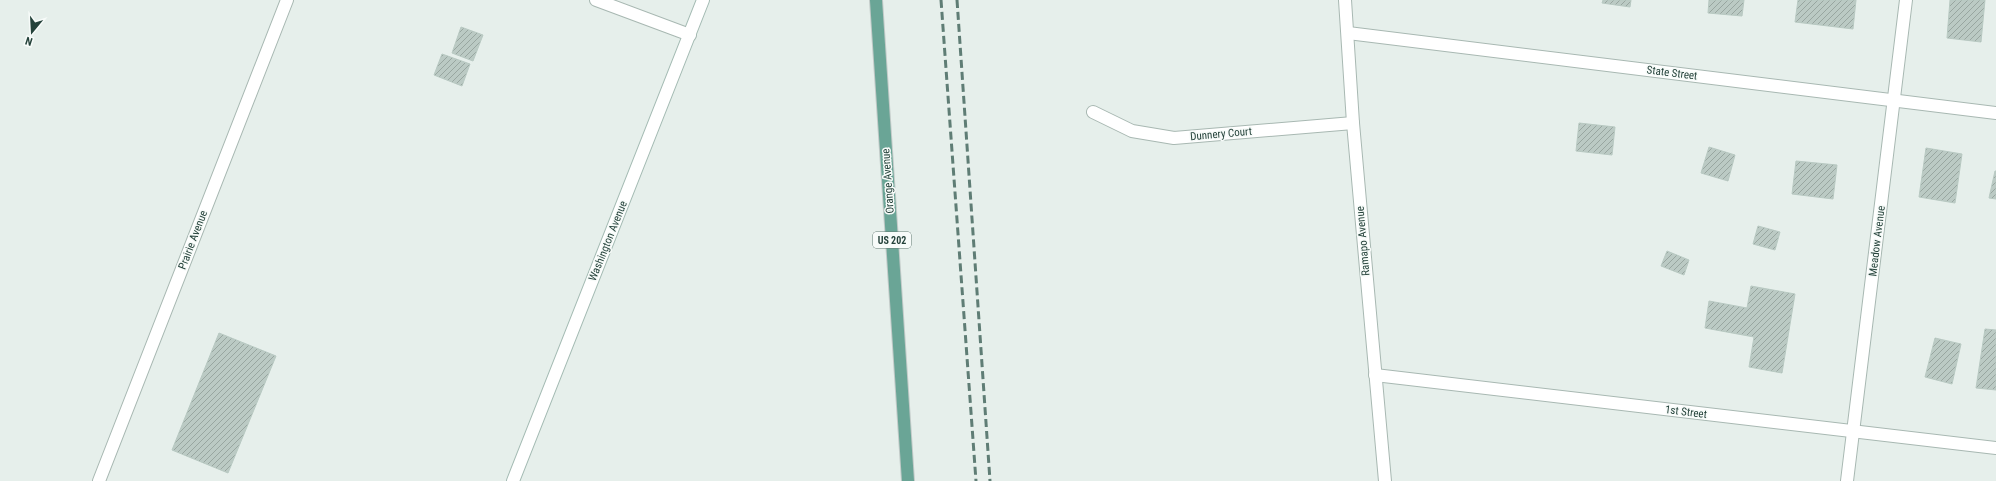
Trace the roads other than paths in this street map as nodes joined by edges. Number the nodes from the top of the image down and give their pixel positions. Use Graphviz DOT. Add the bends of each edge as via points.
graph roads {
  1 [pos="288,0"];
  2 [pos="596,0"];
  3 [pos="703,0"];
  4 [pos="876,0"];
  5 [pos="1345,0"];
  6 [pos="1906,0"];
  7 [pos="1348,33"];
  8 [pos="690,34"];
  9 [pos="1894,100"];
  10 [pos="1093,112"];
  11 [pos="1996,113"];
  12 [pos="1353,123"];
  13 [pos="1375,375"];
  14 [pos="1852,432"];
  15 [pos="1996,448"];
  16 [pos="99,481"];
  17 [pos="513,481"];
  18 [pos="908,481"];
  19 [pos="1385,481"];
  20 [pos="1847,481"];
  1 -- 16 [label="street, Prairie Avenue"];
  2 -- 8 [label="street"];
  3 -- 8 [label="street, Washington Avenue"];
  4 -- 18 [label="main road, Orange Avenue / US 202"];
  5 -- 7 [label="street, Ramapo Avenue"];
  6 -- 9 [label="street, Meadow Avenue"];
  7 -- 9 [label="street, State Street"];
  7 -- 12 [label="street, Ramapo Avenue"];
  8 -- 17 [label="street, Washington Avenue"];
  9 -- 11 [label="street, State Street"];
  9 -- 14 [label="street, Meadow Avenue"];
  10 -- 12 [label="street, Dunnery Court" via="1132,131 1174,138"];
  12 -- 13 [label="street, Ramapo Avenue"];
  13 -- 14 [label="street, 1st Street"];
  13 -- 19 [label="street, Ramapo Avenue"];
  14 -- 15 [label="street, 1st Street"];
  14 -- 20 [label="street, Meadow Avenue"];
}
